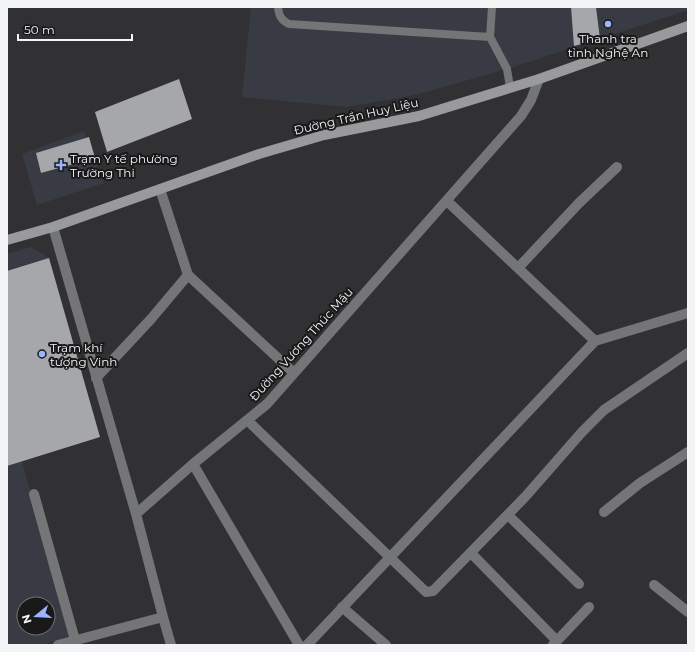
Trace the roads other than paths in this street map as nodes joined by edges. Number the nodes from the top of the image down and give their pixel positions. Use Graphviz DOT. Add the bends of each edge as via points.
graph roads {
  1 [pos="278,7"];
  2 [pos="492,7"];
  3 [pos="688,26"];
  4 [pos="490,37"];
  5 [pos="539,79"];
  6 [pos="510,87"];
  7 [pos="617,167"];
  8 [pos="160,189"];
  9 [pos="447,201"];
  10 [pos="53,227"];
  11 [pos="7,240"];
  12 [pos="518,268"];
  13 [pos="188,275"];
  14 [pos="688,312"];
  15 [pos="595,341"];
  16 [pos="688,353"];
  17 [pos="294,373"];
  18 [pos="96,378"];
  19 [pos="247,420"];
  20 [pos="688,452"];
  21 [pos="193,464"];
  22 [pos="34,494"];
  23 [pos="604,512"];
  24 [pos="136,514"];
  25 [pos="508,515"];
  26 [pos="471,554"];
  27 [pos="389,559"];
  28 [pos="579,584"];
  29 [pos="654,585"];
  30 [pos="342,607"];
  31 [pos="589,607"];
  32 [pos="688,612"];
  33 [pos="163,617"];
  34 [pos="75,640"];
  35 [pos="555,642"];
  36 [pos="58,645"];
  37 [pos="171,645"];
  38 [pos="299,645"];
  39 [pos="307,645"];
  40 [pos="386,645"];
  1 -- 4 [label="lane" via="280,17 289,24"];
  2 -- 4 [label="lane"];
  3 -- 5 [label="street, Đường Trần Huy Liệu"];
  4 -- 6 [label="lane" via="507,69"];
  5 -- 6 [label="street, Đường Trần Huy Liệu"];
  5 -- 9 [label="street, Đường Vương Thúc Mậu" via="522,116"];
  6 -- 8 [label="street, Đường Trần Huy Liệu" via="419,116 324,135 204,172"];
  7 -- 12 [label="street" via="574,208"];
  8 -- 10 [label="street, Đường Trần Huy Liệu"];
  8 -- 13 [label="street"];
  9 -- 12 [label="street"];
  9 -- 17 [label="street, Đường Vương Thúc Mậu"];
  10 -- 11 [label="street, Đường Trần Huy Liệu"];
  10 -- 18 [label="street"];
  12 -- 15 [label="street"];
  13 -- 17 [label="street"];
  13 -- 18 [label="street"];
  14 -- 15 [label="street"];
  15 -- 27 [label="street"];
  16 -- 25 [label="street" via="604,410"];
  17 -- 19 [label="street, Đường Vương Thúc Mậu" via="267,404"];
  18 -- 24 [label="street"];
  19 -- 21 [label="street, Đường Vương Thúc Mậu"];
  19 -- 27 [label="street"];
  20 -- 23 [label="street" via="640,483"];
  21 -- 24 [label="street, Đường Vương Thúc Mậu"];
  21 -- 38 [label="street"];
  22 -- 34 [label="street"];
  24 -- 33 [label="street"];
  25 -- 26 [label="street"];
  25 -- 28 [label="street"];
  26 -- 27 [label="street" via="428,593"];
  26 -- 35 [label="street"];
  27 -- 30 [label="street"];
  29 -- 32 [label="street"];
  30 -- 39 [label="street"];
  30 -- 40 [label="street"];
  31 -- 35 [label="street"];
  33 -- 34 [label="street"];
  33 -- 37 [label="street"];
  34 -- 36 [label="street"];
}
